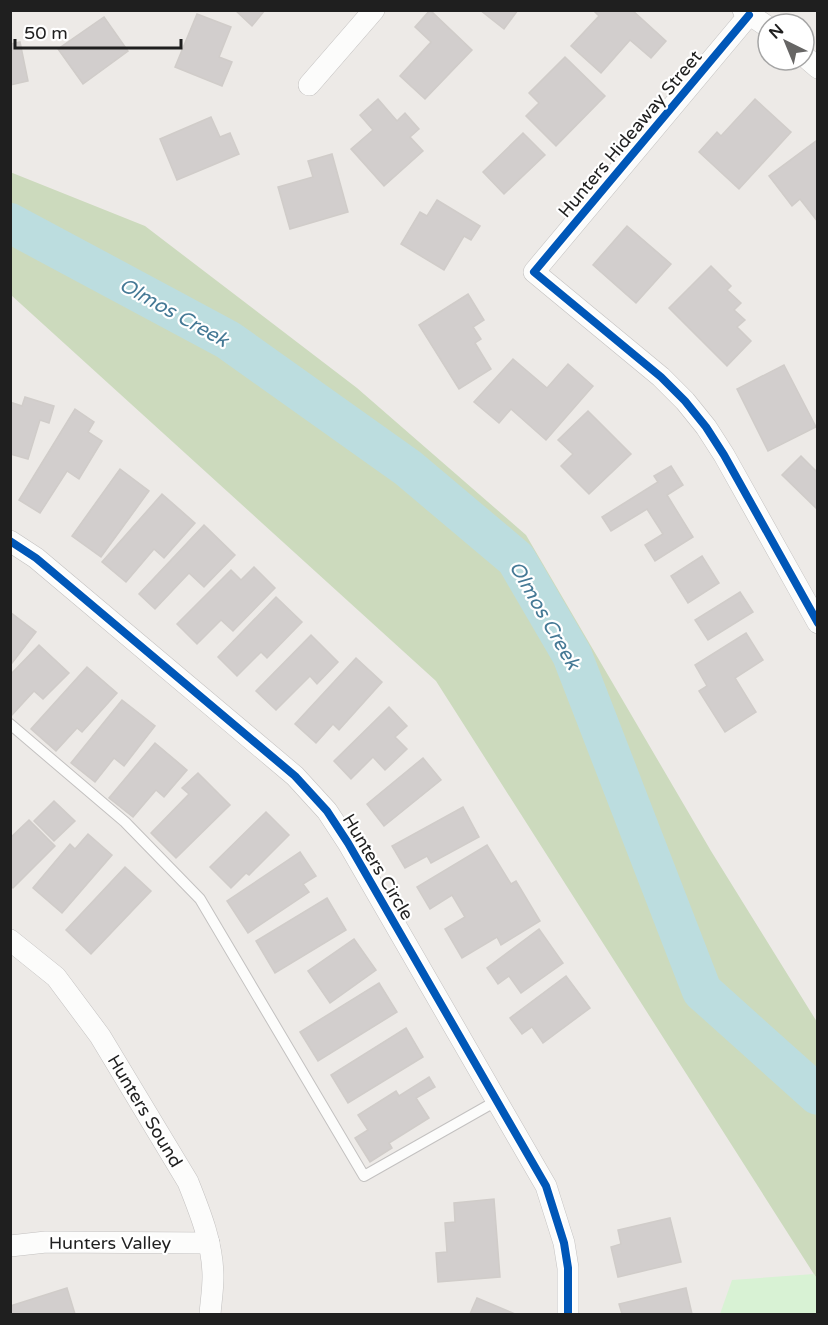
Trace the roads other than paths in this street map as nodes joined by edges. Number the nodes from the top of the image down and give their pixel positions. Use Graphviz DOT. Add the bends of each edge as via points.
graph roads {
  1 [pos="374,10"];
  2 [pos="746,13"];
  3 [pos="309,85"];
  4 [pos="10,541"];
  5 [pos="818,623"];
  6 [pos="10,724"];
  7 [pos="10,940"];
  8 [pos="498,1100"];
  9 [pos="209,1243"];
  10 [pos="10,1246"];
  11 [pos="210,1314"];
  12 [pos="568,1314"];
  1 -- 3 [label="street"];
  2 -- 5 [label="street, Hunters Hideaway Street" via="534,272 661,377 699,418 724,454"];
  4 -- 8 [label="street, Hunters Circle" via="36,558 295,776 327,811"];
  6 -- 8 [label="lane" via="125,822 200,899 364,1176"];
  7 -- 9 [label="street, Hunters Sound" via="56,977 100,1036 188,1182"];
  8 -- 12 [label="street, Hunters Circle" via="546,1186 564,1243"];
  9 -- 10 [label="street, Hunters Valley" via="46,1242"];
  9 -- 11 [label="street, Hunters Sound" via="213,1276"];
}
